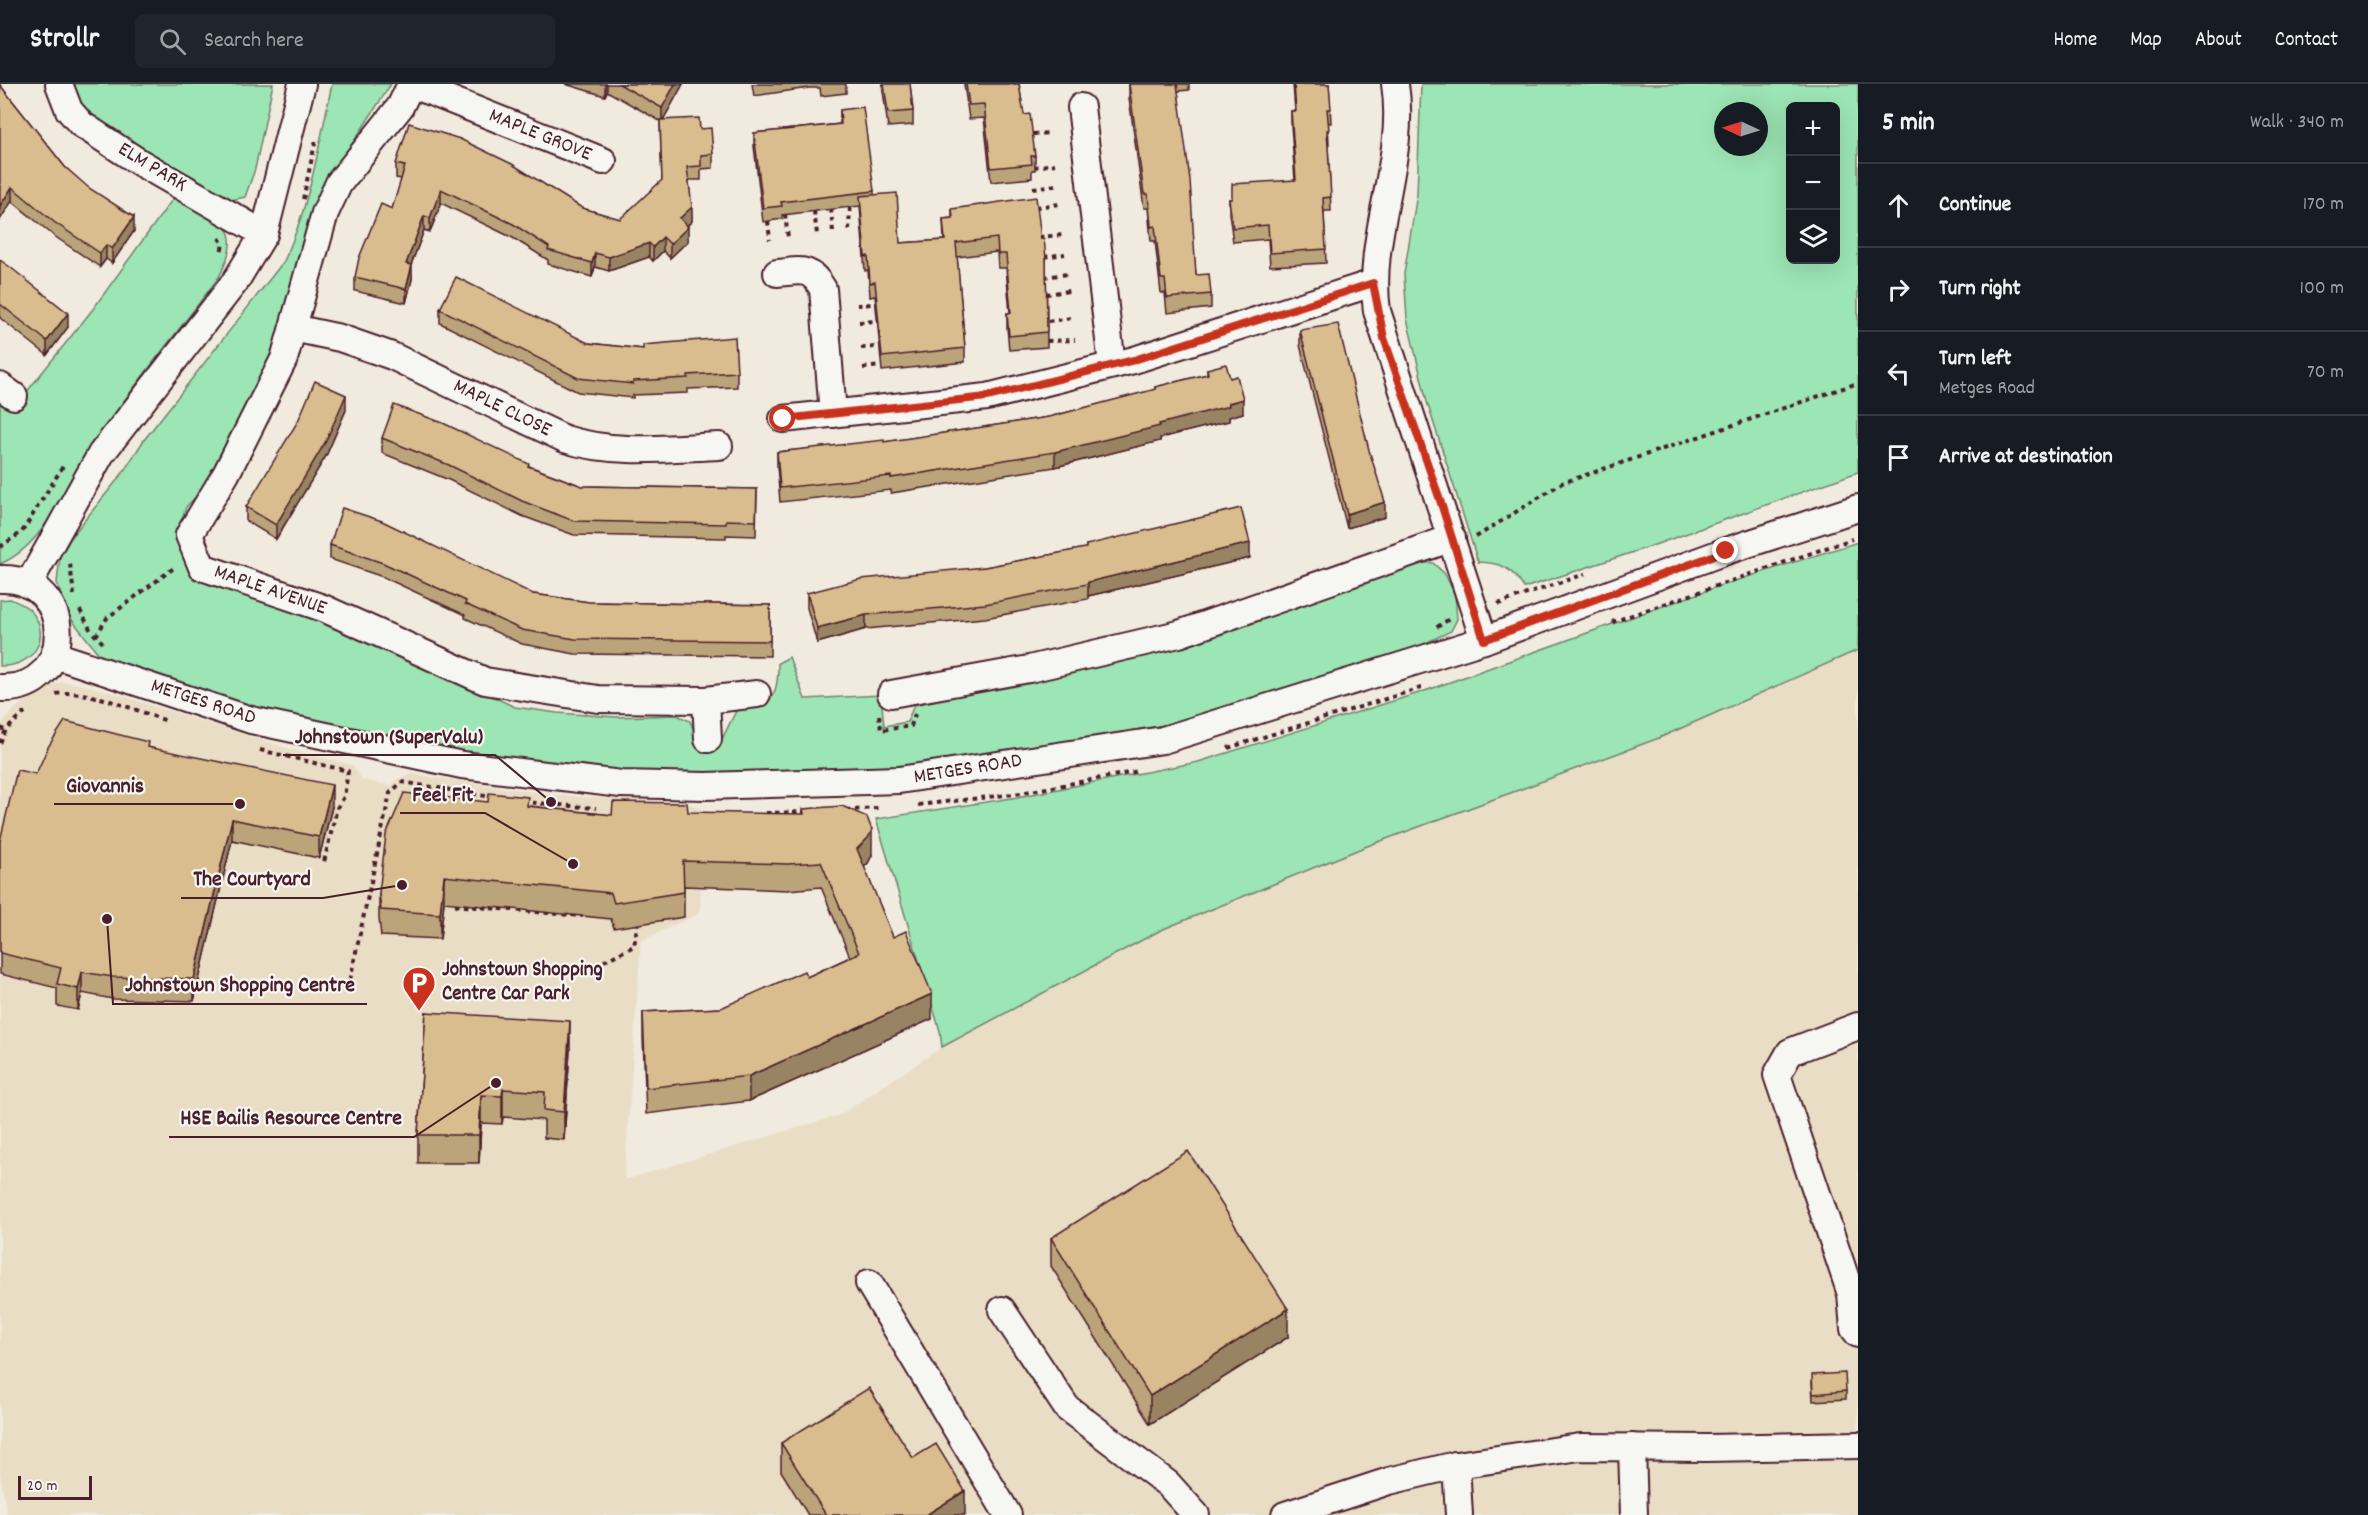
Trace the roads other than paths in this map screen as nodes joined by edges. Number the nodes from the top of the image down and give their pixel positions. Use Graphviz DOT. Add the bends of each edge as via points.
graph roads {
  1 [pos="59,84"];
  2 [pos="302,84"];
  3 [pos="411,84"];
  4 [pos="1395,84"];
  5 [pos="1081,107"];
  6 [pos="603,162"];
  7 [pos="264,234"];
  8 [pos="777,273"];
  9 [pos="1373,283"];
  10 [pos="293,328"];
  11 [pos="1112,365"];
  12 [pos="833,414"];
  13 [pos="783,419"];
  14 [pos="719,446"];
  15 [pos="1858,508"];
  16 [pos="1454,544"];
  17 [pos="0,579"];
  18 [pos="28,585"];
  19 [pos="1484,640"];
  20 [pos="55,655"];
  21 [pos="0,688"];
  22 [pos="757,694"];
  23 [pos="891,694"];
  24 [pos="706,700"];
  25 [pos="708,740"];
  26 [pos="1858,1026"];
  27 [pos="869,1283"];
  28 [pos="1854,1299"];
  29 [pos="1002,1310"];
  30 [pos="1858,1334"];
  31 [pos="1858,1445"];
  32 [pos="1632,1447"];
  33 [pos="1456,1465"];
  34 [pos="1008,1515"];
  35 [pos="1196,1515"];
  36 [pos="1285,1515"];
  37 [pos="1459,1515"];
  38 [pos="1634,1515"];
  1 -- 7 [label="street, ELM PARK" via="69,110 81,124"];
  2 -- 7 [label="street"];
  3 -- 6 [label="street, MAPLE GROVE"];
  3 -- 10 [label="street, MAPLE AVENUE" via="400,107 339,183 324,213"];
  4 -- 9 [label="street" via="1388,198"];
  5 -- 11 [label="street"];
  7 -- 18 [label="street" via="235,282 101,454"];
  8 -- 12 [label="street" via="804,271 815,275 823,289"];
  9 -- 11 [label="street"];
  9 -- 16 [label="street" via="1384,338"];
  10 -- 14 [label="street, MAPLE CLOSE" via="340,338 392,356 589,447"];
  10 -- 24 [label="street, MAPLE AVENUE" via="284,359 226,474 189,535 202,567 323,608 485,681 598,699"];
  11 -- 12 [label="street" via="987,397"];
  12 -- 13 [label="street"];
  15 -- 19 [label="street, METGES ROAD" via="1726,551"];
  16 -- 19 [label="street"];
  16 -- 23 [label="street" via="1179,634 1029,669"];
  17 -- 18 [label="street"];
  18 -- 20 [label="street" via="48,601 56,617 59,638"];
  19 -- 20 [label="street, METGES ROAD" via="1163,740 900,780 705,786 621,784 462,765 251,720"];
  20 -- 21 [label="street" via="48,667 28,683"];
  22 -- 24 [label="street, MAPLE AVENUE"];
  24 -- 25 [label="street"];
  26 -- 28 [label="street" via="1790,1052 1777,1075"];
  27 -- 34 [label="street"];
  28 -- 30 [label="street" via="1854,1329"];
  29 -- 35 [label="street" via="1067,1408 1168,1484"];
  31 -- 32 [label="street"];
  32 -- 33 [label="street" via="1580,1447"];
  32 -- 38 [label="street"];
  33 -- 36 [label="street" via="1389,1481"];
  33 -- 37 [label="street"];
}
